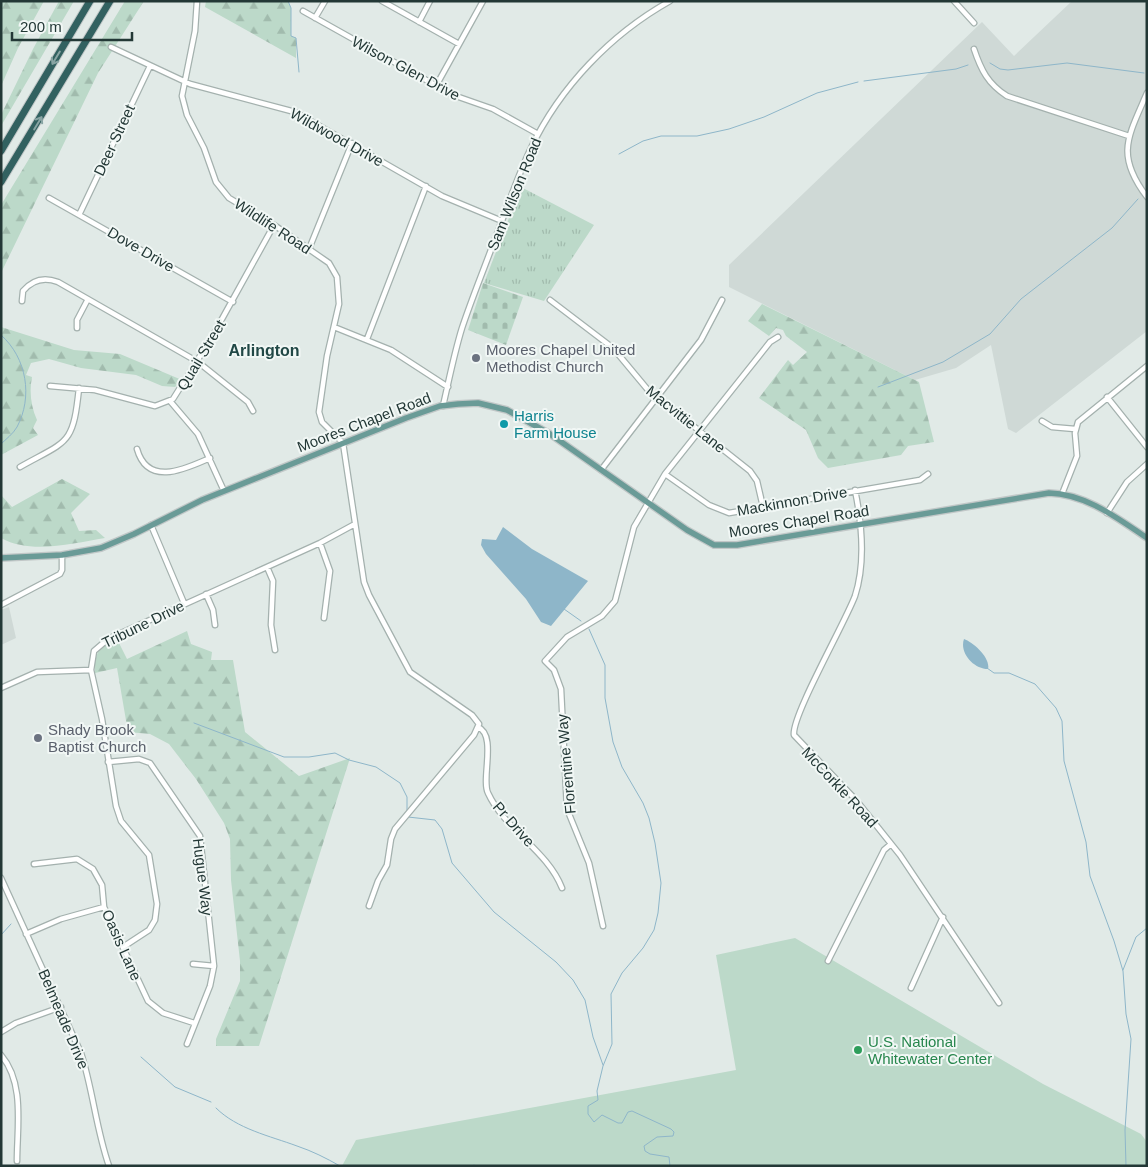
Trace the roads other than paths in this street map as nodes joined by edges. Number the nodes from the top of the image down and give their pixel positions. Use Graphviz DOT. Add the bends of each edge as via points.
graph roads {
  1 [pos="90,1"];
  2 [pos="110,1"];
  3 [pos="197,1"];
  4 [pos="325,1"];
  5 [pos="382,1"];
  6 [pos="430,1"];
  7 [pos="483,1"];
  8 [pos="670,1"];
  9 [pos="954,1"];
  10 [pos="303,11"];
  11 [pos="315,18"];
  12 [pos="419,22"];
  13 [pos="974,23"];
  14 [pos="459,44"];
  15 [pos="111,47"];
  16 [pos="974,49"];
  17 [pos="150,66"];
  18 [pos="183,81"];
  19 [pos="436,86"];
  20 [pos="1147,93"];
  21 [pos="538,134"];
  22 [pos="1129,136"];
  23 [pos="352,143"];
  24 [pos="1,151"];
  25 [pos="13,164"];
  26 [pos="1,182"];
  27 [pos="426,186"];
  28 [pos="1,188"];
  29 [pos="1147,197"];
  30 [pos="49,198"];
  31 [pos="79,215"];
  32 [pos="502,221"];
  33 [pos="274,225"];
  34 [pos="309,249"];
  35 [pos="88,299"];
  36 [pos="550,300"];
  37 [pos="722,300"];
  38 [pos="22,301"];
  39 [pos="233,302"];
  40 [pos="334,327"];
  41 [pos="77,328"];
  42 [pos="778,337"];
  43 [pos="367,339"];
  44 [pos="198,362"];
  45 [pos="1147,366"];
  46 [pos="50,386"];
  47 [pos="448,387"];
  48 [pos="79,388"];
  49 [pos="1107,396"];
  50 [pos="657,397"];
  51 [pos="170,401"];
  52 [pos="443,406"];
  53 [pos="253,411"];
  54 [pos="1042,421"];
  55 [pos="1075,429"];
  56 [pos="700,431"];
  57 [pos="342,443"];
  58 [pos="1147,447"];
  59 [pos="137,450"];
  60 [pos="210,458"];
  61 [pos="1147,464"];
  62 [pos="20,467"];
  63 [pos="601,470"];
  64 [pos="665,474"];
  65 [pos="928,474"];
  66 [pos="854,490"];
  67 [pos="224,491"];
  68 [pos="1062,494"];
  69 [pos="648,502"];
  70 [pos="763,507"];
  71 [pos="1107,512"];
  72 [pos="355,524"];
  73 [pos="861,524"];
  74 [pos="151,525"];
  75 [pos="1147,538"];
  76 [pos="320,543"];
  77 [pos="62,555"];
  78 [pos="3,557"];
  79 [pos="268,567"];
  80 [pos="206,594"];
  81 [pos="184,603"];
  82 [pos="1,605"];
  83 [pos="324,618"];
  84 [pos="214,626"];
  85 [pos="275,650"];
  86 [pos="91,670"];
  87 [pos="1,688"];
  88 [pos="478,726"];
  89 [pos="108,762"];
  90 [pos="891,844"];
  91 [pos="34,864"];
  92 [pos="1,878"];
  93 [pos="562,888"];
  94 [pos="369,906"];
  95 [pos="104,908"];
  96 [pos="943,917"];
  97 [pos="603,926"];
  98 [pos="26,934"];
  99 [pos="122,947"];
  100 [pos="828,961"];
  101 [pos="193,964"];
  102 [pos="214,966"];
  103 [pos="910,988"];
  104 [pos="999,1003"];
  105 [pos="61,1007"];
  106 [pos="194,1022"];
  107 [pos="1,1032"];
  108 [pos="187,1044"];
  109 [pos="1,1056"];
  110 [pos="17,1161"];
  111 [pos="109,1166"];
  1 -- 24 [label="highway, one-way"];
  25 -- 2 [label="highway, one-way"];
  3 -- 18 [label="street, Wildlife Road" via="195,31"];
  4 -- 11 [label="street"];
  5 -- 12 [label="street"];
  6 -- 12 [label="street"];
  7 -- 14 [label="street"];
  8 -- 21 [label="street, Sam Wilson Road" via="635,24 596,58 562,96"];
  9 -- 13 [label="street"];
  10 -- 11 [label="street, Wilson Glen Drive"];
  11 -- 19 [label="street, Wilson Glen Drive"];
  12 -- 14 [label="street"];
  14 -- 19 [label="street"];
  15 -- 17 [label="street, Wildwood Drive"];
  16 -- 22 [label="street" via="982,74 995,89 1007,96"];
  17 -- 18 [label="street, Wildwood Drive"];
  17 -- 31 [label="street, Deer Street"];
  18 -- 23 [label="street, Wildwood Drive" via="287,109"];
  18 -- 33 [label="street, Wildlife Road" via="184,107 216,182 229,198"];
  19 -- 21 [label="street, Wilson Glen Drive" via="452,95 493,108"];
  20 -- 22 [label="street"];
  21 -- 32 [label="street, Sam Wilson Road"];
  22 -- 29 [label="street" via="1127,159 1130,171"];
  23 -- 27 [label="street, Wildwood Drive"];
  23 -- 34 [label="street"];
  25 -- 26 [label="highway"];
  25 -- 28 [label="highway"];
  27 -- 32 [label="street, Wildwood Drive"];
  27 -- 43 [label="street"];
  30 -- 31 [label="street, Dove Drive"];
  31 -- 39 [label="street, Dove Drive"];
  32 -- 47 [label="street, Sam Wilson Road" via="462,329"];
  33 -- 34 [label="street, Wildlife Road"];
  33 -- 39 [label="street, Quail Street"];
  34 -- 40 [label="street, Wildlife Road" via="329,263 337,277 340,297"];
  35 -- 38 [label="street" via="46,279 26,287"];
  35 -- 41 [label="street" via="77,320"];
  35 -- 44 [label="street"];
  36 -- 50 [label="street, Macvittie Lane" via="617,351"];
  37 -- 50 [label="street" via="702,340"];
  39 -- 44 [label="street, Quail Street"];
  40 -- 43 [label="street"];
  40 -- 57 [label="street, Wildlife Road" via="326,356 319,412 322,422"];
  42 -- 56 [label="street" via="770,342"];
  43 -- 47 [label="street" via="401,356"];
  44 -- 51 [label="street, Quail Street"];
  44 -- 53 [label="street" via="248,402"];
  45 -- 49 [label="street"];
  46 -- 48 [label="street, Quail Street"];
  47 -- 52 [label="street, Sam Wilson Road"];
  48 -- 51 [label="street, Quail Street" via="149,405"];
  48 -- 62 [label="street" via="75,423 68,438"];
  49 -- 55 [label="street" via="1081,419"];
  49 -- 58 [label="street"];
  50 -- 56 [label="street, Macvittie Lane"];
  50 -- 63 [label="street"];
  51 -- 60 [label="street" via="198,434"];
  52 -- 57 [label="main road, Moores Chapel Road"];
  52 -- 63 [label="main road, Moores Chapel Road" via="478,403 507,410 532,422"];
  54 -- 55 [label="street" via="1052,428"];
  55 -- 68 [label="street" via="1077,456"];
  56 -- 64 [label="street"];
  56 -- 70 [label="street, Macvittie Lane" via="753,474"];
  57 -- 67 [label="main road, Moores Chapel Road"];
  57 -- 72 [label="street, Pr Drive"];
  59 -- 60 [label="street" via="146,464 164,472 178,471"];
  60 -- 67 [label="street"];
  61 -- 71 [label="street" via="1126,482"];
  63 -- 69 [label="main road, Moores Chapel Road"];
  64 -- 69 [label="street"];
  64 -- 70 [label="street, Mackinnon Drive" via="723,512"];
  65 -- 66 [label="street, Mackinnon Drive" via="920,480"];
  66 -- 70 [label="street, Mackinnon Drive"];
  66 -- 73 [label="street, McCorkle Road"];
  67 -- 74 [label="main road, Moores Chapel Road"];
  68 -- 71 [label="main road, Moores Chapel Road" via="1084,500"];
  68 -- 73 [label="main road, Moores Chapel Road" via="1025,495"];
  69 -- 73 [label="main road, Moores Chapel Road" via="704,540 719,546"];
  69 -- 97 [label="street, Florentine Way" via="632,532 615,601 602,616 567,637 545,661 554,670 561,689 567,809 589,863"];
  71 -- 75 [label="main road, Moores Chapel Road"];
  72 -- 76 [label="street, Tribune Drive"];
  72 -- 88 [label="street, Pr Drive" via="368,595 410,672 472,715"];
  73 -- 90 [label="street, McCorkle Road" via="854,597 796,720 794,732 799,742 840,782"];
  74 -- 77 [label="main road, Moores Chapel Road" via="101,548"];
  74 -- 81 [label="street"];
  76 -- 79 [label="street, Tribune Drive"];
  76 -- 83 [label="street" via="330,571"];
  77 -- 78 [label="main road, Moores Chapel Road"];
  77 -- 82 [label="street" via="60,574"];
  79 -- 80 [label="street, Tribune Drive"];
  79 -- 85 [label="street" via="273,581 271,625"];
  80 -- 81 [label="street, Tribune Drive"];
  80 -- 84 [label="street"];
  81 -- 86 [label="street, Tribune Drive" via="103,642 92,656"];
  86 -- 87 [label="street" via="37,672"];
  86 -- 89 [label="street, Tribune Drive"];
  88 -- 93 [label="street, Pr Drive" via="485,733 487,744 487,791 513,826 544,859"];
  88 -- 94 [label="street" via="474,735 395,829 387,865"];
  89 -- 99 [label="street, Tribune Drive" via="119,818 149,855 157,904 155,920 149,930"];
  89 -- 102 [label="street, Hugue Way" via="139,759 150,763 200,836"];
  90 -- 96 [label="street, McCorkle Road"];
  90 -- 100 [label="street" via="884,850"];
  91 -- 95 [label="street, Oasis Lane" via="76,860 90,866 102,885"];
  92 -- 98 [label="street, Belmeade Drive"];
  95 -- 98 [label="street" via="61,919"];
  95 -- 99 [label="street, Oasis Lane"];
  96 -- 103 [label="street"];
  96 -- 104 [label="street, McCorkle Road"];
  98 -- 105 [label="street, Belmeade Drive"];
  99 -- 106 [label="street, Oasis Lane" via="152,1006 163,1013"];
  101 -- 102 [label="street"];
  102 -- 106 [label="street, Hugue Way" via="210,986"];
  105 -- 107 [label="street"];
  105 -- 111 [label="street, Belmeade Drive" via="88,1074 95,1120"];
  106 -- 108 [label="street, Hugue Way"];
  109 -- 110 [label="street" via="9,1065 17,1088"];
}
